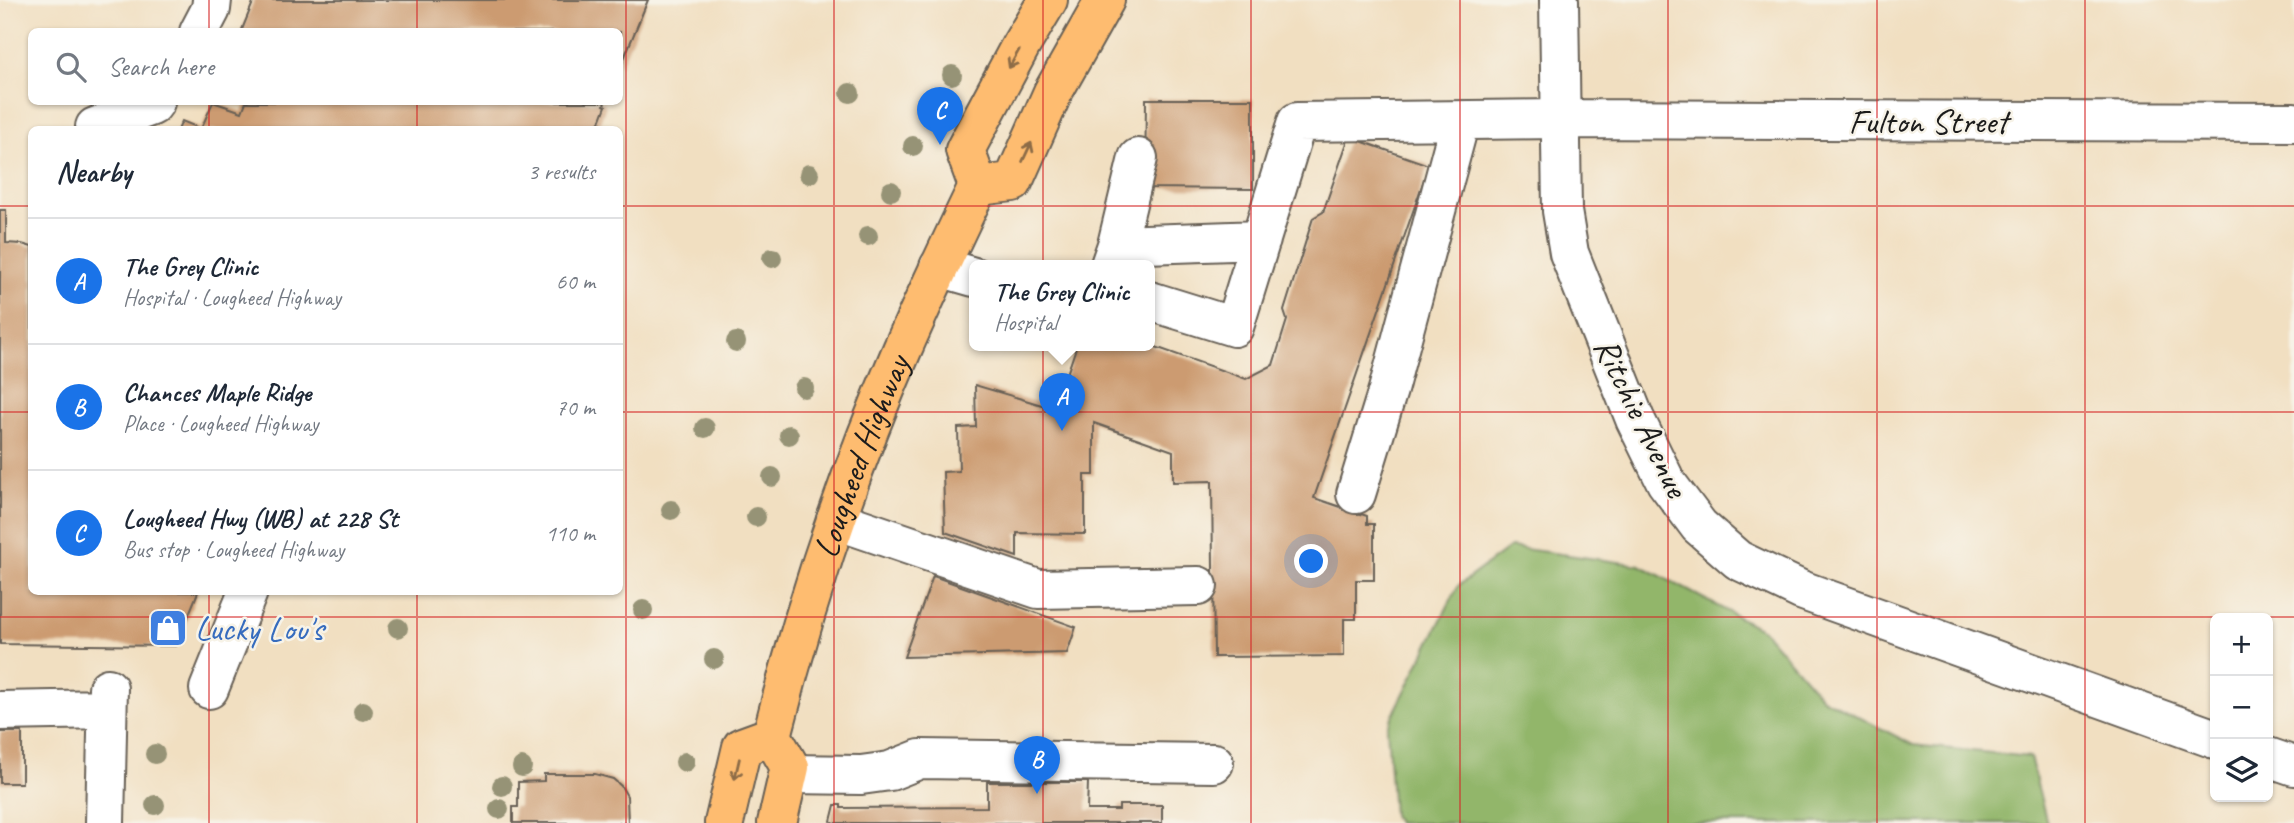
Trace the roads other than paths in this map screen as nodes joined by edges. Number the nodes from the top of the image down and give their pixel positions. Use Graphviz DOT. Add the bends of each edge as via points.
graph roads {
  1 [pos="212,0"];
  2 [pos="1048,0"];
  3 [pos="1105,0"];
  4 [pos="1559,0"];
  5 [pos="202,28"];
  6 [pos="153,105"];
  7 [pos="1562,119"];
  8 [pos="1460,121"];
  9 [pos="2294,122"];
  10 [pos="98,126"];
  11 [pos="1138,158"];
  12 [pos="978,186"];
  13 [pos="1261,240"];
  14 [pos="1113,255"];
  15 [pos="957,272"];
  16 [pos="1155,303"];
  17 [pos="1356,494"];
  18 [pos="836,520"];
  19 [pos="1198,586"];
  20 [pos="247,595"];
  21 [pos="209,689"];
  22 [pos="0,711"];
  23 [pos="772,736"];
  24 [pos="2210,737"];
  25 [pos="2273,759"];
  26 [pos="1214,763"];
  27 [pos="2294,766"];
  28 [pos="789,774"];
  29 [pos="105,823"];
  30 [pos="724,823"];
  31 [pos="778,823"];
  1 -- 5 [label="street"];
  2 -- 12 [label="main road, one-way" via="965,150"];
  12 -- 3 [label="main road, one-way" via="1013,182 1053,92"];
  4 -- 7 [label="street, Ritchie Avenue"];
  6 -- 10 [label="street"];
  7 -- 8 [label="street, Fulton Street"];
  7 -- 9 [label="street, Fulton Street"];
  7 -- 24 [label="street, Ritchie Avenue" via="1562,211 1569,253 1635,419 1666,482 1699,526 1738,560 1801,590"];
  8 -- 13 [label="street, Fulton Street" via="1297,122"];
  8 -- 17 [label="street"];
  11 -- 14 [label="street"];
  12 -- 15 [label="main road, Lougheed Highway"];
  13 -- 14 [label="street"];
  13 -- 16 [label="street" via="1234,327"];
  15 -- 18 [label="main road, Lougheed Highway" via="895,366"];
  18 -- 19 [label="street" via="1038,589"];
  18 -- 23 [label="main road, Lougheed Highway"];
  20 -- 21 [label="street"];
  22 -- 29 [label="street" via="107,698"];
  23 -- 28 [label="main road" via="790,767"];
  23 -- 30 [label="main road, one-way" via="742,747"];
  25 -- 27 [label="street"];
  26 -- 28 [label="street" via="920,759 890,771 861,775"];
  28 -- 31 [label="main road"];
}
